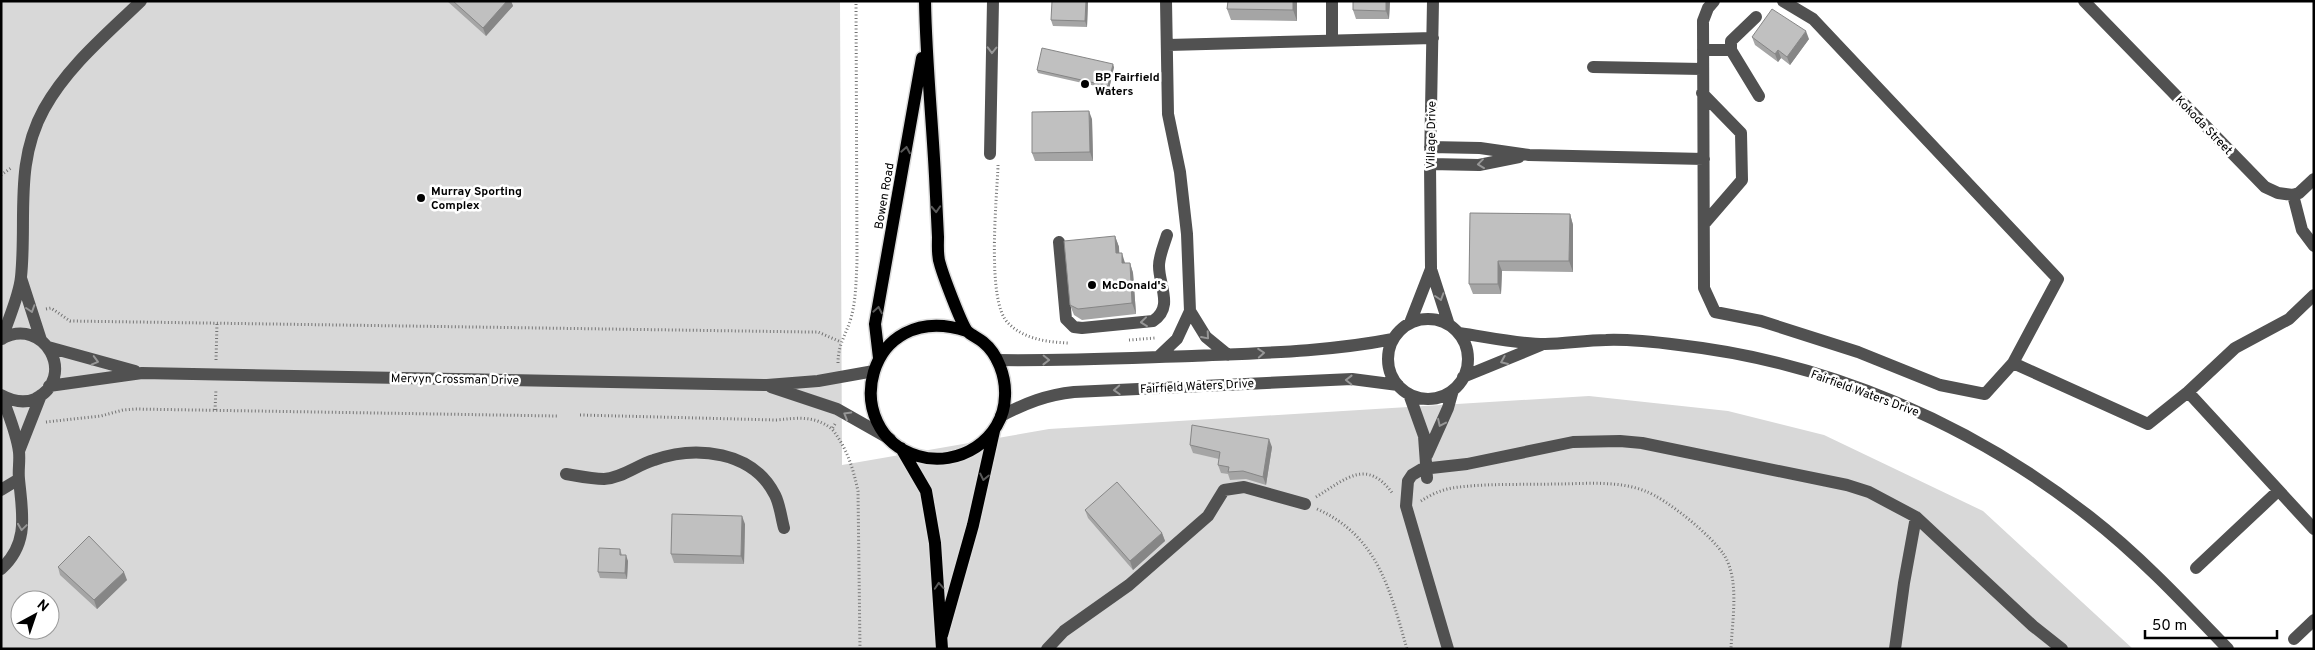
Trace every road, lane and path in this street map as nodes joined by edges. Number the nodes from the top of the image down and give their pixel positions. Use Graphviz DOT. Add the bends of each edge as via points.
graph roads {
  1 [pos="141,1"];
  2 [pos="856,1"];
  3 [pos="925,1"];
  4 [pos="993,1"];
  5 [pos="1166,1"];
  6 [pos="1332,1"];
  7 [pos="1433,1"];
  8 [pos="1714,1"];
  9 [pos="1783,1"];
  10 [pos="2084,1"];
  11 [pos="1756,17"];
  12 [pos="925,38"];
  13 [pos="1433,38"];
  14 [pos="1332,41"];
  15 [pos="1168,45"];
  16 [pos="1703,50"];
  17 [pos="1731,50"];
  18 [pos="1593,67"];
  19 [pos="1702,69"];
  20 [pos="1702,94"];
  21 [pos="1759,96"];
  22 [pos="1430,147"];
  23 [pos="990,154"];
  24 [pos="1529,155"];
  25 [pos="1704,159"];
  26 [pos="1430,164"];
  27 [pos="2314,179"];
  28 [pos="2293,195"];
  29 [pos="1704,224"];
  30 [pos="1167,235"];
  31 [pos="1059,242"];
  32 [pos="2314,246"];
  33 [pos="1431,269"];
  34 [pos="21,278"];
  35 [pos="2314,295"];
  36 [pos="39,311"];
  37 [pos="1190,311"];
  38 [pos="1410,323"];
  39 [pos="1454,329"];
  40 [pos="967,331"];
  41 [pos="2,339"];
  42 [pos="1393,339"];
  43 [pos="841,342"];
  44 [pos="44,344"];
  45 [pos="1544,344"];
  46 [pos="1228,355"];
  47 [pos="1158,357"];
  48 [pos="879,358"];
  49 [pos="997,360"];
  50 [pos="2013,362"];
  51 [pos="874,371"];
  52 [pos="142,373"];
  53 [pos="1464,377"];
  54 [pos="838,378"];
  55 [pos="767,385"];
  56 [pos="1398,385"];
  57 [pos="1453,390"];
  58 [pos="45,391"];
  59 [pos="2188,392"];
  60 [pos="1409,394"];
  61 [pos="2,396"];
  62 [pos="837,409"];
  63 [pos="580,415"];
  64 [pos="557,416"];
  65 [pos="1001,416"];
  66 [pos="40,421"];
  67 [pos="832,429"];
  68 [pos="994,429"];
  69 [pos="890,439"];
  70 [pos="901,448"];
  71 [pos="19,451"];
  72 [pos="1427,455"];
  73 [pos="1427,473"];
  74 [pos="566,474"];
  75 [pos="19,479"];
  76 [pos="1,490"];
  77 [pos="2278,491"];
  78 [pos="1305,504"];
  79 [pos="1406,505"];
  80 [pos="1916,518"];
  81 [pos="784,528"];
  82 [pos="2314,529"];
  83 [pos="2196,568"];
  84 [pos="1,569"];
  85 [pos="2314,620"];
  86 [pos="942,634"];
  87 [pos="2294,639"];
  88 [pos="860,649"];
  89 [pos="942,649"];
  90 [pos="1047,649"];
  91 [pos="1407,649"];
  92 [pos="1448,649"];
  93 [pos="1731,649"];
  94 [pos="1895,649"];
  95 [pos="2062,649"];
  96 [pos="2228,649"];
  1 -- 34 [label="street" via="81,59 43,110 24,171"];
  2 -- 43 [label="path" via="858,262 854,302"];
  3 -- 12 [label="main road, Bowen Road"];
  4 -- 23 [label="street, one-way"];
  5 -- 15 [label="street"];
  6 -- 14 [label="street"];
  7 -- 13 [label="street, Village Drive"];
  8 -- 16 [label="street" via="1703,21"];
  9 -- 50 [label="street" via="1813,19 2058,279"];
  10 -- 28 [label="street, Kokoda Street" via="2265,187"];
  11 -- 17 [label="street" via="1731,41"];
  12 -- 40 [label="main road, Bowen Road, one-way" via="939,262"];
  48 -- 12 [label="main road, Bowen Road, one-way" via="875,324"];
  13 -- 14 [label="street"];
  13 -- 22 [label="street, Village Drive"];
  14 -- 15 [label="street"];
  15 -- 37 [label="street" via="1168,114 1180,172 1187,234"];
  16 -- 17 [label="street"];
  16 -- 19 [label="street"];
  17 -- 21 [label="street"];
  18 -- 19 [label="street"];
  19 -- 20 [label="street"];
  20 -- 25 [label="street"];
  20 -- 29 [label="street" via="1741,133 1742,180"];
  22 -- 24 [label="street" via="1480,148"];
  22 -- 26 [label="street, Village Drive"];
  24 -- 25 [label="street"];
  24 -- 26 [label="street, one-way" via="1479,165"];
  25 -- 29 [label="street"];
  26 -- 33 [label="street, Village Drive"];
  27 -- 28 [label="street"];
  28 -- 32 [label="street" via="2302,230"];
  29 -- 50 [label="street" via="1704,288 1714,312 1761,321 1858,352 1940,385 1985,394"];
  30 -- 31 [label="street, one-way" via="1159,260 1165,302 1161,315 1153,321 1082,328 1074,327 1066,319"];
  33 -- 38 [label="street, Village Drive"];
  33 -- 39 [label="street, Village Drive, one-way"];
  34 -- 41 [label="street"];
  34 -- 44 [label="street, one-way"];
  35 -- 59 [label="street" via="2289,319 2235,348"];
  36 -- 43 [label="path" via="51,308 70,321 818,332"];
  37 -- 46 [label="street, one-way" via="1206,337"];
  37 -- 47 [label="street" via="1177,339"];
  38 -- 39 [label="street" via="1430,319"];
  38 -- 42 [label="street"];
  39 -- 45 [label="street, Fairfield Waters Drive"];
  39 -- 53 [label="street" via="1468,355"];
  40 -- 48 [label="main road, Bowen Road" via="948,325 927,325 892,342"];
  40 -- 49 [label="main road, Bowen Road" via="984,343"];
  41 -- 44 [label="street, Mervyn Crossman Drive" via="22,334"];
  46 -- 42 [label="street, one-way" via="1356,346"];
  42 -- 56 [label="street" via="1388,362"];
  43 -- 54 [label="path"];
  44 -- 52 [label="street, Mervyn Crossman Drive, one-way"];
  44 -- 58 [label="street" via="55,366"];
  45 -- 53 [label="street, Fairfield Waters Drive, one-way"];
  45 -- 96 [label="street, Fairfield Waters Drive" via="1607,340 1680,345 1744,356 1832,378 1906,406 1979,442 2038,478 2091,518 2154,574"];
  46 -- 47 [label="street"];
  49 -- 47 [label="street, one-way"];
  48 -- 51 [label="main road, Bowen Road"];
  49 -- 65 [label="main road, Bowen Road" via="1004,378 1005,398"];
  50 -- 59 [label="street" via="2148,424"];
  51 -- 54 [label="street, Mervyn Crossman Drive"];
  51 -- 69 [label="main road, Bowen Road" via="870,389 872,407"];
  52 -- 55 [label="street, Mervyn Crossman Drive"];
  52 -- 58 [label="street, Mervyn Crossman Drive"];
  53 -- 57 [label="street"];
  54 -- 55 [label="street, Mervyn Crossman Drive"];
  55 -- 62 [label="street, Mervyn Crossman Drive"];
  56 -- 60 [label="street"];
  56 -- 65 [label="street, Fairfield Waters Drive, one-way" via="1352,379 1050,394"];
  57 -- 60 [label="street" via="1432,399"];
  57 -- 72 [label="street, one-way"];
  58 -- 61 [label="street, Mervyn Crossman Drive" via="22,402"];
  58 -- 71 [label="street"];
  59 -- 77 [label="street"];
  60 -- 72 [label="street"];
  61 -- 71 [label="street"];
  62 -- 67 [label="path"];
  69 -- 62 [label="street, Mervyn Crossman Drive, one-way"];
  63 -- 67 [label="path" via="805,418 816,419"];
  64 -- 66 [label="path" via="135,409 101,416"];
  65 -- 68 [label="main road, Bowen Road"];
  67 -- 88 [label="path" via="847,451 858,491"];
  68 -- 70 [label="main road, Bowen Road" via="983,442 951,458 917,456"];
  68 -- 86 [label="main road, Bowen Road, one-way" via="973,525"];
  69 -- 70 [label="main road, Bowen Road"];
  86 -- 70 [label="main road, Bowen Road, one-way" via="935,543 926,490"];
  71 -- 75 [label="street"];
  72 -- 73 [label="street"];
  73 -- 79 [label="street" via="1419,470 1406,484"];
  73 -- 80 [label="street" via="1573,442 1642,443 1847,485 1869,492"];
  74 -- 81 [label="street" via="604,479 672,454 727,456 755,469 768,483"];
  75 -- 76 [label="street"];
  75 -- 84 [label="street, one-way" via="24,507 23,525 13,554"];
  77 -- 82 [label="street"];
  77 -- 83 [label="street"];
  78 -- 79 [label="path" via="1364,473 1383,480 1398,502"];
  78 -- 90 [label="street" via="1244,487 1224,490 1208,516 1129,584 1064,631"];
  78 -- 91 [label="path" via="1344,524 1370,552 1390,591"];
  79 -- 92 [label="street"];
  79 -- 93 [label="path" via="1431,494 1477,486 1602,484 1646,491 1682,515 1724,555 1732,578"];
  80 -- 94 [label="street"];
  80 -- 95 [label="street"];
  85 -- 87 [label="street"];
  86 -- 89 [label="main road, Bowen Road"];
}
